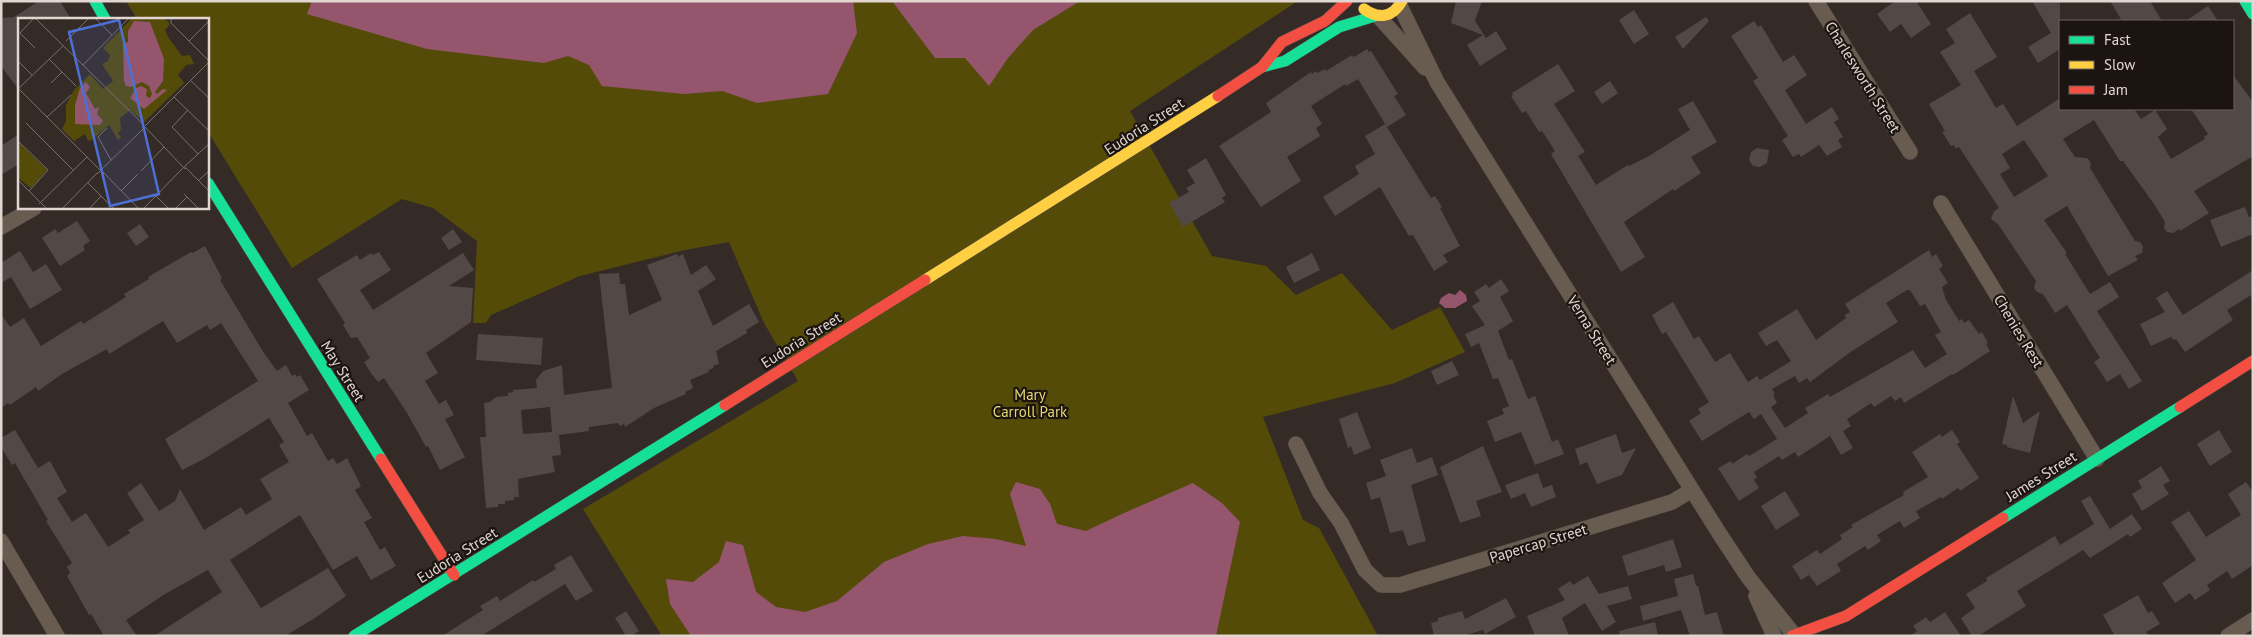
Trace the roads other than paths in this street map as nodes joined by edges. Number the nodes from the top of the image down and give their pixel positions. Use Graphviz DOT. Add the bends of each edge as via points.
graph roads {
  1 [pos="95,1"];
  2 [pos="1348,1"];
  3 [pos="1359,1"];
  4 [pos="1816,1"];
  5 [pos="2245,1"];
  6 [pos="1401,4"];
  7 [pos="2253,14"];
  8 [pos="1377,17"];
  9 [pos="105,18"];
  10 [pos="1262,67"];
  11 [pos="1437,82"];
  12 [pos="1910,152"];
  13 [pos="209,185"];
  14 [pos="1941,203"];
  15 [pos="32,209"];
  16 [pos="1,227"];
  17 [pos="2253,361"];
  18 [pos="1296,444"];
  19 [pos="2098,459"];
  20 [pos="1692,490"];
  21 [pos="1,541"];
  22 [pos="454,574"];
  23 [pos="1748,577"];
  24 [pos="1846,616"];
  25 [pos="2253,620"];
  26 [pos="1794,635"];
  27 [pos="58,636"];
  28 [pos="354,636"];
  29 [pos="1774,636"];
  30 [pos="1826,636"];
  31 [pos="2228,636"];
  1 -- 9 [label="street"];
  2 -- 10 [label="street, Eudoria Street" via="1325,21 1282,42"];
  3 -- 8 [label="street" via="1365,11"];
  4 -- 12 [label="street, Charlesworth Street"];
  5 -- 7 [label="street"];
  6 -- 8 [label="street, Eudoria Street" via="1387,16"];
  6 -- 11 [label="street, Verna Street"];
  8 -- 10 [label="street, Eudoria Street" via="1339,28 1286,61"];
  8 -- 11 [label="street, Verna Street"];
  10 -- 22 [label="street, Eudoria Street"];
  11 -- 20 [label="street, Verna Street"];
  13 -- 22 [label="street, May Street"];
  14 -- 19 [label="street, Chenies Rest"];
  15 -- 16 [label="street"];
  17 -- 19 [label="street, James Street"];
  18 -- 20 [label="street, Papercap Street" via="1365,570 1381,585 1400,585 1447,571 1672,502"];
  19 -- 24 [label="street, James Street"];
  20 -- 23 [label="street, Verna Street"];
  21 -- 27 [label="street"];
  22 -- 28 [label="street, Eudoria Street"];
  23 -- 26 [label="street, Verna Street"];
  23 -- 29 [label="street, Verna Street"];
  24 -- 26 [label="street, James Street"];
  24 -- 30 [label="street, James Street"];
  25 -- 31 [label="street"];
}
